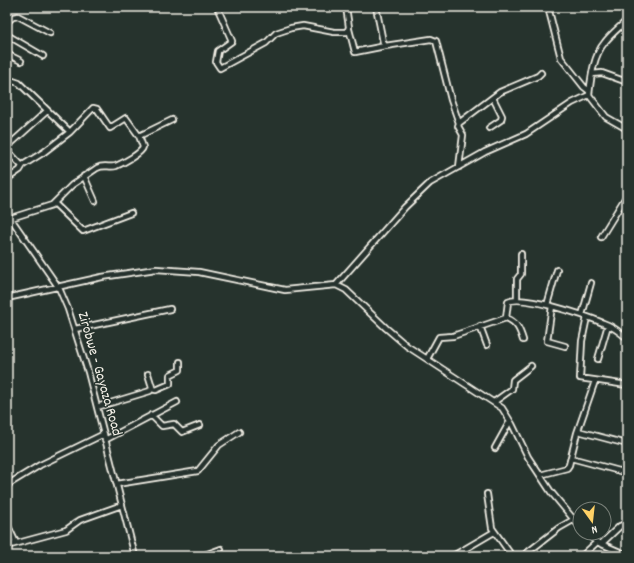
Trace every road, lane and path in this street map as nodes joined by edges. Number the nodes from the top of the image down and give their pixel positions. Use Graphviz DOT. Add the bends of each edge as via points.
graph roads {
  1 [pos="218,7"];
  2 [pos="346,7"];
  3 [pos="376,7"];
  4 [pos="548,7"];
  5 [pos="627,20"];
  6 [pos="7,22"];
  7 [pos="349,30"];
  8 [pos="50,33"];
  9 [pos="7,34"];
  10 [pos="385,46"];
  11 [pos="7,54"];
  12 [pos="42,56"];
  13 [pos="21,61"];
  14 [pos="541,73"];
  15 [pos="592,74"];
  16 [pos="7,79"];
  17 [pos="627,82"];
  18 [pos="589,93"];
  19 [pos="493,98"];
  20 [pos="47,111"];
  21 [pos="172,120"];
  22 [pos="459,123"];
  23 [pos="489,128"];
  24 [pos="627,130"];
  25 [pos="70,132"];
  26 [pos="139,136"];
  27 [pos="7,148"];
  28 [pos="22,166"];
  29 [pos="459,167"];
  30 [pos="84,176"];
  31 [pos="7,179"];
  32 [pos="627,195"];
  33 [pos="95,201"];
  34 [pos="54,203"];
  35 [pos="7,213"];
  36 [pos="131,213"];
  37 [pos="11,218"];
  38 [pos="601,237"];
  39 [pos="521,254"];
  40 [pos="557,270"];
  41 [pos="591,283"];
  42 [pos="336,285"];
  43 [pos="59,288"];
  44 [pos="7,298"];
  45 [pos="517,300"];
  46 [pos="549,306"];
  47 [pos="170,309"];
  48 [pos="584,316"];
  49 [pos="506,318"];
  50 [pos="608,325"];
  51 [pos="480,326"];
  52 [pos="75,329"];
  53 [pos="627,338"];
  54 [pos="523,340"];
  55 [pos="487,345"];
  56 [pos="565,346"];
  57 [pos="427,359"];
  58 [pos="598,359"];
  59 [pos="180,362"];
  60 [pos="531,366"];
  61 [pos="148,374"];
  62 [pos="595,381"];
  63 [pos="627,385"];
  64 [pos="152,389"];
  65 [pos="177,402"];
  66 [pos="494,402"];
  67 [pos="97,407"];
  68 [pos="151,415"];
  69 [pos="510,421"];
  70 [pos="200,425"];
  71 [pos="578,431"];
  72 [pos="239,432"];
  73 [pos="104,434"];
  74 [pos="105,440"];
  75 [pos="627,444"];
  76 [pos="495,448"];
  77 [pos="571,458"];
  78 [pos="627,473"];
  79 [pos="540,475"];
  80 [pos="117,484"];
  81 [pos="7,485"];
  82 [pos="487,494"];
  83 [pos="122,505"];
  84 [pos="572,519"];
  85 [pos="572,521"];
  86 [pos="627,523"];
  87 [pos="7,524"];
  88 [pos="494,532"];
  89 [pos="596,541"];
  90 [pos="599,543"];
  91 [pos="16,544"];
  92 [pos="7,546"];
  93 [pos="221,549"];
  94 [pos="627,555"];
  95 [pos="135,556"];
  96 [pos="202,556"];
  97 [pos="453,556"];
  98 [pos="512,556"];
  99 [pos="523,556"];
  100 [pos="582,556"];
  1 -- 7 [label="street" via="232,41 218,51 216,62 220,68 266,42 276,33 300,26 336,33"];
  2 -- 7 [label="street"];
  3 -- 10 [label="street"];
  4 -- 18 [label="street" via="561,58"];
  5 -- 15 [label="street" via="601,47"];
  6 -- 8 [label="street" via="18,16"];
  7 -- 10 [label="street" via="355,52"];
  9 -- 12 [label="street"];
  10 -- 22 [label="street" via="431,39 436,41"];
  11 -- 13 [label="street"];
  14 -- 19 [label="street"];
  15 -- 17 [label="street" via="602,73"];
  15 -- 18 [label="street"];
  16 -- 20 [label="street" via="19,83"];
  18 -- 24 [label="street" via="606,117"];
  18 -- 29 [label="street" via="526,134 497,146"];
  19 -- 22 [label="street"];
  19 -- 23 [label="street" via="502,116 501,120"];
  20 -- 25 [label="street"];
  20 -- 27 [label="street"];
  21 -- 26 [label="street"];
  22 -- 29 [label="street" via="463,135"];
  25 -- 26 [label="street" via="93,108 96,108 110,127 126,118"];
  25 -- 28 [label="street"];
  26 -- 30 [label="street" via="143,150 117,166 100,166"];
  27 -- 28 [label="street"];
  28 -- 31 [label="street"];
  29 -- 42 [label="street" via="439,176 422,190"];
  30 -- 33 [label="street"];
  30 -- 34 [label="street"];
  32 -- 38 [label="street"];
  34 -- 36 [label="street" via="85,231"];
  34 -- 37 [label="street"];
  35 -- 37 [label="street, Zirobwe - Gayaza Road"];
  37 -- 43 [label="street, Zirobwe - Gayaza Road"];
  39 -- 45 [label="street"];
  40 -- 46 [label="street"];
  41 -- 48 [label="street"];
  42 -- 43 [label="street" via="285,290 199,272 156,269 102,277"];
  42 -- 57 [label="street" via="358,300 396,337"];
  43 -- 44 [label="street"];
  43 -- 52 [label="street, Zirobwe - Gayaza Road"];
  45 -- 46 [label="street"];
  45 -- 49 [label="street" via="508,302"];
  46 -- 48 [label="street"];
  46 -- 56 [label="street" via="547,341"];
  47 -- 52 [label="street"];
  48 -- 50 [label="street"];
  48 -- 62 [label="street" via="580,378"];
  49 -- 51 [label="street"];
  49 -- 54 [label="street" via="512,320 519,328"];
  50 -- 53 [label="street"];
  50 -- 58 [label="street"];
  51 -- 55 [label="street"];
  51 -- 57 [label="street" via="453,336 439,337"];
  52 -- 67 [label="street, Zirobwe - Gayaza Road"];
  57 -- 66 [label="street"];
  59 -- 64 [label="street" via="180,370 170,375 170,384 156,390"];
  60 -- 66 [label="street" via="513,380 512,389"];
  61 -- 64 [label="street"];
  62 -- 63 [label="street"];
  62 -- 71 [label="street"];
  64 -- 67 [label="street"];
  65 -- 68 [label="street"];
  66 -- 69 [label="street" via="505,411"];
  67 -- 73 [label="street, Zirobwe - Gayaza Road"];
  68 -- 70 [label="street" via="162,426 174,424 182,432"];
  68 -- 74 [label="street"];
  69 -- 76 [label="street"];
  69 -- 79 [label="street"];
  71 -- 75 [label="street"];
  71 -- 77 [label="street"];
  72 -- 80 [label="street" via="219,446 198,471"];
  73 -- 74 [label="street, Zirobwe - Gayaza Road"];
  73 -- 81 [label="street" via="40,465"];
  74 -- 80 [label="street, Zirobwe - Gayaza Road"];
  77 -- 78 [label="street"];
  77 -- 79 [label="street" via="567,468"];
  79 -- 84 [label="street"];
  80 -- 83 [label="street, Zirobwe - Gayaza Road"];
  82 -- 88 [label="street"];
  83 -- 91 [label="street" via="80,520 66,530"];
  83 -- 95 [label="street, Zirobwe - Gayaza Road"];
  85 -- 99 [label="street"];
  86 -- 90 [label="street"];
  87 -- 91 [label="street"];
  88 -- 97 [label="street"];
  88 -- 98 [label="street"];
  89 -- 90 [label="street"];
  90 -- 94 [label="street"];
  90 -- 100 [label="street"];
  91 -- 92 [label="street"];
  93 -- 96 [label="street"];
}
